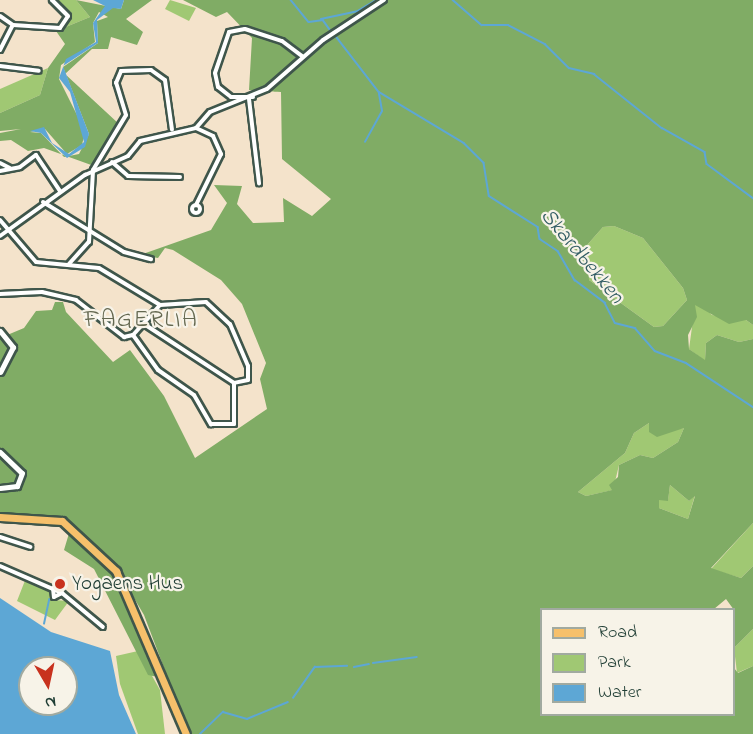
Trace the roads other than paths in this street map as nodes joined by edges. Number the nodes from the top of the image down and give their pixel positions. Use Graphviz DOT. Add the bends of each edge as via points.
graph roads {
  1 [pos="52,0"];
  2 [pos="384,0"];
  3 [pos="0,16"];
  4 [pos="13,25"];
  5 [pos="0,50"];
  6 [pos="303,57"];
  7 [pos="0,66"];
  8 [pos="39,71"];
  9 [pos="251,98"];
  10 [pos="196,128"];
  11 [pos="172,130"];
  12 [pos="112,162"];
  13 [pos="0,163"];
  14 [pos="10,168"];
  15 [pos="93,170"];
  16 [pos="0,171"];
  17 [pos="180,177"];
  18 [pos="259,183"];
  19 [pos="60,191"];
  20 [pos="43,202"];
  21 [pos="196,205"];
  22 [pos="0,220"];
  23 [pos="11,227"];
  24 [pos="92,231"];
  25 [pos="0,236"];
  26 [pos="151,259"];
  27 [pos="68,265"];
  28 [pos="0,294"];
  29 [pos="160,305"];
  30 [pos="144,324"];
  31 [pos="0,331"];
  32 [pos="133,334"];
  33 [pos="0,372"];
  34 [pos="234,383"];
  35 [pos="0,452"];
  36 [pos="0,488"];
  37 [pos="0,517"];
  38 [pos="0,537"];
  39 [pos="30,546"];
  40 [pos="0,566"];
  41 [pos="53,588"];
  42 [pos="62,593"];
  43 [pos="103,627"];
  44 [pos="186,734"];
  1 -- 4 [label="street" via="68,16 64,26"];
  2 -- 6 [label="street"];
  3 -- 4 [label="street"];
  4 -- 5 [label="street"];
  6 -- 9 [label="street"];
  6 -- 9 [label="street" via="282,41 245,29 229,32 215,73 218,87 231,98"];
  7 -- 8 [label="street"];
  9 -- 10 [label="street" via="210,112"];
  9 -- 18 [label="street"];
  10 -- 11 [label="street"];
  10 -- 21 [label="street" via="213,136 221,154"];
  11 -- 12 [label="street" via="140,141 128,156"];
  11 -- 15 [label="street" via="165,80 151,70 121,71 116,83 126,115"];
  12 -- 15 [label="street"];
  12 -- 17 [label="street" via="128,176"];
  13 -- 14 [label="street"];
  14 -- 16 [label="street"];
  14 -- 19 [label="street" via="37,155"];
  15 -- 19 [label="street"];
  15 -- 24 [label="street"];
  19 -- 20 [label="street"];
  20 -- 23 [label="street"];
  20 -- 24 [label="street"];
  22 -- 23 [label="street"];
  23 -- 25 [label="street"];
  23 -- 27 [label="street" via="34,260"];
  24 -- 26 [label="street" via="124,252"];
  24 -- 27 [label="street"];
  27 -- 29 [label="street" via="102,269"];
  28 -- 32 [label="street" via="66,297 93,309 117,335"];
  29 -- 30 [label="street"];
  29 -- 34 [label="street" via="200,300 224,315 250,371 246,382"];
  30 -- 32 [label="street"];
  30 -- 34 [label="street"];
  31 -- 33 [label="street" via="13,347"];
  32 -- 34 [label="street" via="158,370 194,394 211,424 225,428 236,422"];
  35 -- 36 [label="street" via="20,467 22,477 15,488"];
  37 -- 44 [label="main road" via="62,521 116,571 136,606 152,662"];
  38 -- 39 [label="street"];
  40 -- 41 [label="street"];
  41 -- 42 [label="street"];
  41 -- 42 [label="street" via="54,597"];
  42 -- 43 [label="street"];
}
